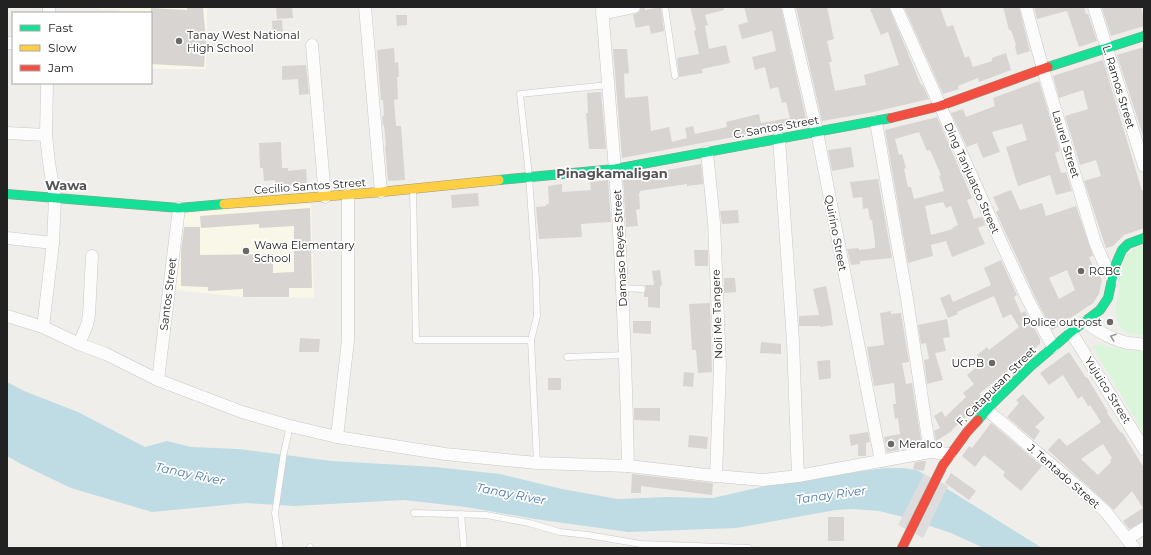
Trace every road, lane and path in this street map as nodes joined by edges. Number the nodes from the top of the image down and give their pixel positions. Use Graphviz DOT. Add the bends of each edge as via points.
graph roads {
  1 [pos="365,7"];
  2 [pos="634,7"];
  3 [pos="665,7"];
  4 [pos="788,7"];
  5 [pos="896,7"];
  6 [pos="1026,7"];
  7 [pos="1094,7"];
  8 [pos="602,10"];
  9 [pos="1144,36"];
  10 [pos="312,45"];
  11 [pos="1108,48"];
  12 [pos="1043,69"];
  13 [pos="675,76"];
  14 [pos="47,84"];
  15 [pos="608,85"];
  16 [pos="940,106"];
  17 [pos="876,122"];
  18 [pos="7,132"];
  19 [pos="817,132"];
  20 [pos="46,135"];
  21 [pos="779,138"];
  22 [pos="707,152"];
  23 [pos="1144,166"];
  24 [pos="615,169"];
  25 [pos="530,176"];
  26 [pos="413,188"];
  27 [pos="381,192"];
  28 [pos="7,194"];
  29 [pos="348,195"];
  30 [pos="325,197"];
  31 [pos="55,198"];
  32 [pos="179,208"];
  33 [pos="7,238"];
  34 [pos="1144,238"];
  35 [pos="53,242"];
  36 [pos="92,256"];
  37 [pos="1113,279"];
  38 [pos="622,288"];
  39 [pos="642,289"];
  40 [pos="7,316"];
  41 [pos="1084,322"];
  42 [pos="43,327"];
  43 [pos="1072,332"];
  44 [pos="531,340"];
  45 [pos="79,344"];
  46 [pos="1144,344"];
  47 [pos="1053,347"];
  48 [pos="626,355"];
  49 [pos="567,358"];
  50 [pos="158,380"];
  51 [pos="987,410"];
  52 [pos="290,426"];
  53 [pos="338,437"];
  54 [pos="1144,449"];
  55 [pos="930,452"];
  56 [pos="950,454"];
  57 [pos="881,461"];
  58 [pos="537,463"];
  59 [pos="628,466"];
  60 [pos="716,476"];
  61 [pos="798,476"];
  62 [pos="414,513"];
  63 [pos="461,514"];
  64 [pos="1144,528"];
  65 [pos="1131,543"];
  66 [pos="280,548"];
  67 [pos="464,548"];
  68 [pos="749,548"];
  69 [pos="902,548"];
  1 -- 27 [label="street"];
  2 -- 8 [label="street"];
  3 -- 13 [label="lane"];
  4 -- 19 [label="street, Quirino Street"];
  5 -- 16 [label="street, Ding Tanjuatco Street"];
  6 -- 12 [label="street, Laurel Street"];
  7 -- 11 [label="street, L. Ramos Street"];
  8 -- 15 [label="street, Damaso Reyes Street"];
  9 -- 11 [label="street, C. Santos Street"];
  10 -- 30 [label="street"];
  11 -- 12 [label="street, C. Santos Street"];
  11 -- 23 [label="street, L. Ramos Street"];
  12 -- 16 [label="street, C. Santos Street"];
  12 -- 37 [label="street, Laurel Street" via="1095,242"];
  14 -- 20 [label="street"];
  15 -- 24 [label="street, Damaso Reyes Street"];
  15 -- 25 [label="lane" via="520,94"];
  16 -- 17 [label="street, C. Santos Street"];
  16 -- 47 [label="street, Ding Tanjuatco Street" via="1028,300"];
  17 -- 19 [label="street, C. Santos Street"];
  17 -- 55 [label="street" via="907,299"];
  18 -- 20 [label="street"];
  19 -- 21 [label="street, C. Santos Street"];
  19 -- 57 [label="street, Quirino Street"];
  20 -- 31 [label="street"];
  21 -- 22 [label="street, C. Santos Street"];
  21 -- 61 [label="street"];
  22 -- 24 [label="street, C. Santos Street"];
  22 -- 60 [label="street, Noli Me Tangere" via="714,222 720,366"];
  24 -- 25 [label="street, Cecilio Santos Street"];
  24 -- 38 [label="street, Damaso Reyes Street"];
  25 -- 26 [label="street, Cecilio Santos Street"];
  25 -- 44 [label="lane" via="537,316"];
  26 -- 27 [label="street, Cecilio Santos Street"];
  26 -- 44 [label="lane" via="416,340"];
  27 -- 29 [label="street, Cecilio Santos Street"];
  28 -- 31 [label="street, Cecilio Santos Street"];
  29 -- 30 [label="street, Cecilio Santos Street"];
  29 -- 53 [label="street" via="348,340"];
  30 -- 32 [label="street, Cecilio Santos Street"];
  31 -- 32 [label="street, Cecilio Santos Street"];
  31 -- 35 [label="street"];
  32 -- 50 [label="street, Santos Street"];
  33 -- 35 [label="street"];
  34 -- 37 [label="street, F. Catapusan Street" via="1128,244 1122,250"];
  35 -- 42 [label="street"];
  36 -- 45 [label="street" via="89,316"];
  37 -- 41 [label="street, F. Catapusan Street" via="1105,304"];
  38 -- 39 [label="lane"];
  38 -- 48 [label="street, Damaso Reyes Street"];
  40 -- 42 [label="street"];
  41 -- 43 [label="street, F. Catapusan Street"];
  46 -- 41 [label="street, one-way" via="1108,336"];
  42 -- 45 [label="street"];
  43 -- 47 [label="street, F. Catapusan Street"];
  43 -- 54 [label="street, Yujuico Street"];
  44 -- 58 [label="lane"];
  45 -- 50 [label="street" via="106,354"];
  47 -- 51 [label="street, F. Catapusan Street"];
  48 -- 49 [label="lane"];
  48 -- 59 [label="street, Damaso Reyes Street"];
  50 -- 52 [label="street" via="242,412"];
  51 -- 56 [label="street, F. Catapusan Street"];
  51 -- 65 [label="street, J. Tentado Street" via="1106,512"];
  52 -- 53 [label="street"];
  52 -- 66 [label="lane" via="275,513"];
  53 -- 58 [label="street" via="445,454"];
  55 -- 56 [label="street"];
  55 -- 57 [label="street"];
  56 -- 69 [label="street, F. Catapusan Street"];
  57 -- 61 [label="street"];
  58 -- 59 [label="street"];
  59 -- 60 [label="street"];
  60 -- 61 [label="street" via="763,480"];
  62 -- 63 [label="lane"];
  63 -- 67 [label="lane"];
  63 -- 68 [label="lane" via="529,522 560,532 641,544"];
  64 -- 65 [label="street"];
}
